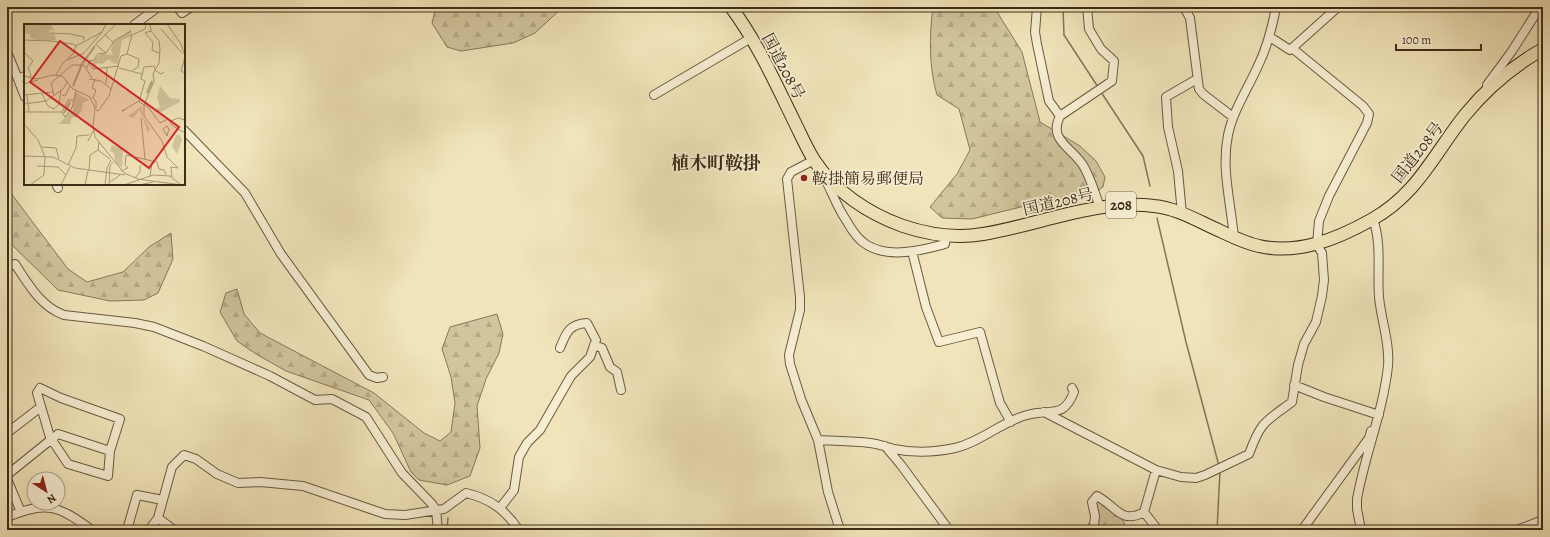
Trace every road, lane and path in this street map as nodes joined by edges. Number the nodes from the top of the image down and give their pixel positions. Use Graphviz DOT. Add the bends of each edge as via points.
graph roads {
  1 [pos="158,7"];
  2 [pos="177,7"];
  3 [pos="191,7"];
  4 [pos="731,7"];
  5 [pos="1037,7"];
  6 [pos="1088,7"];
  7 [pos="1184,7"];
  8 [pos="1276,7"];
  9 [pos="1338,7"];
  10 [pos="1540,7"];
  11 [pos="135,24"];
  12 [pos="1270,37"];
  13 [pos="752,38"];
  14 [pos="1292,48"];
  15 [pos="1543,49"];
  16 [pos="7,52"];
  17 [pos="9,65"];
  18 [pos="21,77"];
  19 [pos="1197,79"];
  20 [pos="24,92"];
  21 [pos="654,94"];
  22 [pos="1466,115"];
  23 [pos="1060,116"];
  24 [pos="1233,117"];
  25 [pos="185,131"];
  26 [pos="814,160"];
  27 [pos="1100,207"];
  28 [pos="1182,214"];
  29 [pos="1373,219"];
  30 [pos="946,237"];
  31 [pos="1234,238"];
  32 [pos="1317,245"];
  33 [pos="912,251"];
  34 [pos="7,267"];
  35 [pos="594,345"];
  36 [pos="560,348"];
  37 [pos="383,377"];
  38 [pos="1294,385"];
  39 [pos="1072,388"];
  40 [pos="621,390"];
  41 [pos="41,408"];
  42 [pos="1044,412"];
  43 [pos="1378,415"];
  44 [pos="1011,422"];
  45 [pos="7,433"];
  46 [pos="51,439"];
  47 [pos="818,440"];
  48 [pos="884,446"];
  49 [pos="110,451"];
  50 [pos="1156,470"];
  51 [pos="7,475"];
  52 [pos="7,479"];
  53 [pos="163,500"];
  54 [pos="500,508"];
  55 [pos="436,510"];
  56 [pos="20,512"];
  57 [pos="1144,512"];
  58 [pos="7,517"];
  59 [pos="158,518"];
  60 [pos="1543,520"];
  61 [pos="92,530"];
  62 [pos="126,530"];
  63 [pos="149,530"];
  64 [pos="174,530"];
  65 [pos="438,530"];
  66 [pos="519,530"];
  67 [pos="840,530"];
  68 [pos="949,530"];
  69 [pos="1088,530"];
  70 [pos="1158,530"];
  71 [pos="1302,530"];
  72 [pos="1361,530"];
  73 [pos="1517,530"];
  1 -- 11 [label="street"];
  2 -- 3 [label="street" via="182,13"];
  4 -- 13 [label="highway, 国道208号 / 208"];
  5 -- 23 [label="street" via="1035,32 1049,101"];
  6 -- 23 [label="street" via="1089,29 1102,49 1114,61 1112,81"];
  7 -- 19 [label="street" via="1190,18"];
  8 -- 12 [label="street"];
  9 -- 14 [label="street"];
  10 -- 22 [label="street"];
  12 -- 14 [label="street" via="1290,50"];
  12 -- 24 [label="street"];
  13 -- 21 [label="street"];
  13 -- 26 [label="highway, 国道208号 / 208"];
  14 -- 32 [label="street" via="1363,106 1369,114 1367,123 1319,220"];
  15 -- 22 [label="highway, 国道208号 / 208" via="1514,67 1493,85"];
  16 -- 17 [label="street"];
  17 -- 18 [label="street"];
  18 -- 20 [label="street"];
  19 -- 24 [label="street" via="1202,94"];
  19 -- 28 [label="street" via="1166,97 1168,127 1178,171"];
  22 -- 29 [label="highway, 国道208号 / 208" via="1421,178 1397,202"];
  23 -- 27 [label="street" via="1056,122 1056,129 1060,140 1083,164"];
  24 -- 31 [label="street" via="1225,160"];
  25 -- 37 [label="street" via="245,193 281,254 369,375"];
  26 -- 30 [label="highway, 国道208号 / 208" via="849,197 871,211 914,230"];
  26 -- 33 [label="street" via="846,220 867,245 878,249"];
  26 -- 47 [label="street" via="791,172 787,179 800,297 800,310 789,354 801,399"];
  27 -- 28 [label="highway, 国道208号 / 208" via="1140,204"];
  27 -- 30 [label="highway, 国道208号 / 208" via="986,234 961,238"];
  28 -- 31 [label="highway, 国道208号 / 208"];
  29 -- 32 [label="highway, 国道208号 / 208"];
  29 -- 43 [label="street" via="1378,233 1379,298 1388,349 1388,366"];
  30 -- 33 [label="street" via="945,244"];
  31 -- 32 [label="highway, 国道208号 / 208" via="1260,246 1284,248"];
  32 -- 38 [label="street" via="1322,253 1322,296 1316,322 1304,344"];
  33 -- 44 [label="street" via="926,307 939,342 980,332 1000,403"];
  34 -- 55 [label="street" via="15,264 32,290 56,312 154,327 210,349 315,400 332,398 366,417 402,473"];
  35 -- 36 [label="street" via="596,340 587,323 577,324 567,333"];
  35 -- 40 [label="street" via="602,348 610,367 617,372"];
  35 -- 54 [label="street" via="590,358 571,376 540,430 527,442 519,457 514,490"];
  38 -- 43 [label="street"];
  38 -- 50 [label="street" via="1292,402 1266,420 1257,432 1248,454 1196,478"];
  39 -- 42 [label="street" via="1074,392 1069,404 1064,408"];
  41 -- 45 [label="street"];
  41 -- 46 [label="street"];
  41 -- 49 [label="street" via="37,393 43,388 61,398 120,419"];
  42 -- 44 [label="street" via="1026,415"];
  42 -- 50 [label="street"];
  43 -- 71 [label="street" via="1369,438"];
  43 -- 72 [label="street" via="1357,499"];
  44 -- 48 [label="street" via="971,443 955,448 911,451"];
  46 -- 49 [label="street" via="58,434"];
  46 -- 49 [label="street" via="70,465 107,477"];
  46 -- 51 [label="street"];
  47 -- 48 [label="street"];
  47 -- 67 [label="street" via="828,492"];
  48 -- 68 [label="street"];
  50 -- 57 [label="street"];
  52 -- 56 [label="street"];
  53 -- 55 [label="street" via="172,467 184,455 238,483 260,482 303,486 385,514"];
  53 -- 59 [label="street"];
  53 -- 62 [label="street" via="137,494"];
  54 -- 55 [label="street" via="481,496 466,493 450,506"];
  54 -- 66 [label="street" via="508,514"];
  55 -- 65 [label="street"];
  56 -- 58 [label="street"];
  56 -- 61 [label="street" via="43,507 55,508 77,518"];
  57 -- 69 [label="street" via="1135,517 1125,517 1097,496 1092,502 1094,525"];
  57 -- 70 [label="street"];
  59 -- 63 [label="street"];
  59 -- 64 [label="street"];
  60 -- 73 [label="street"];
}
